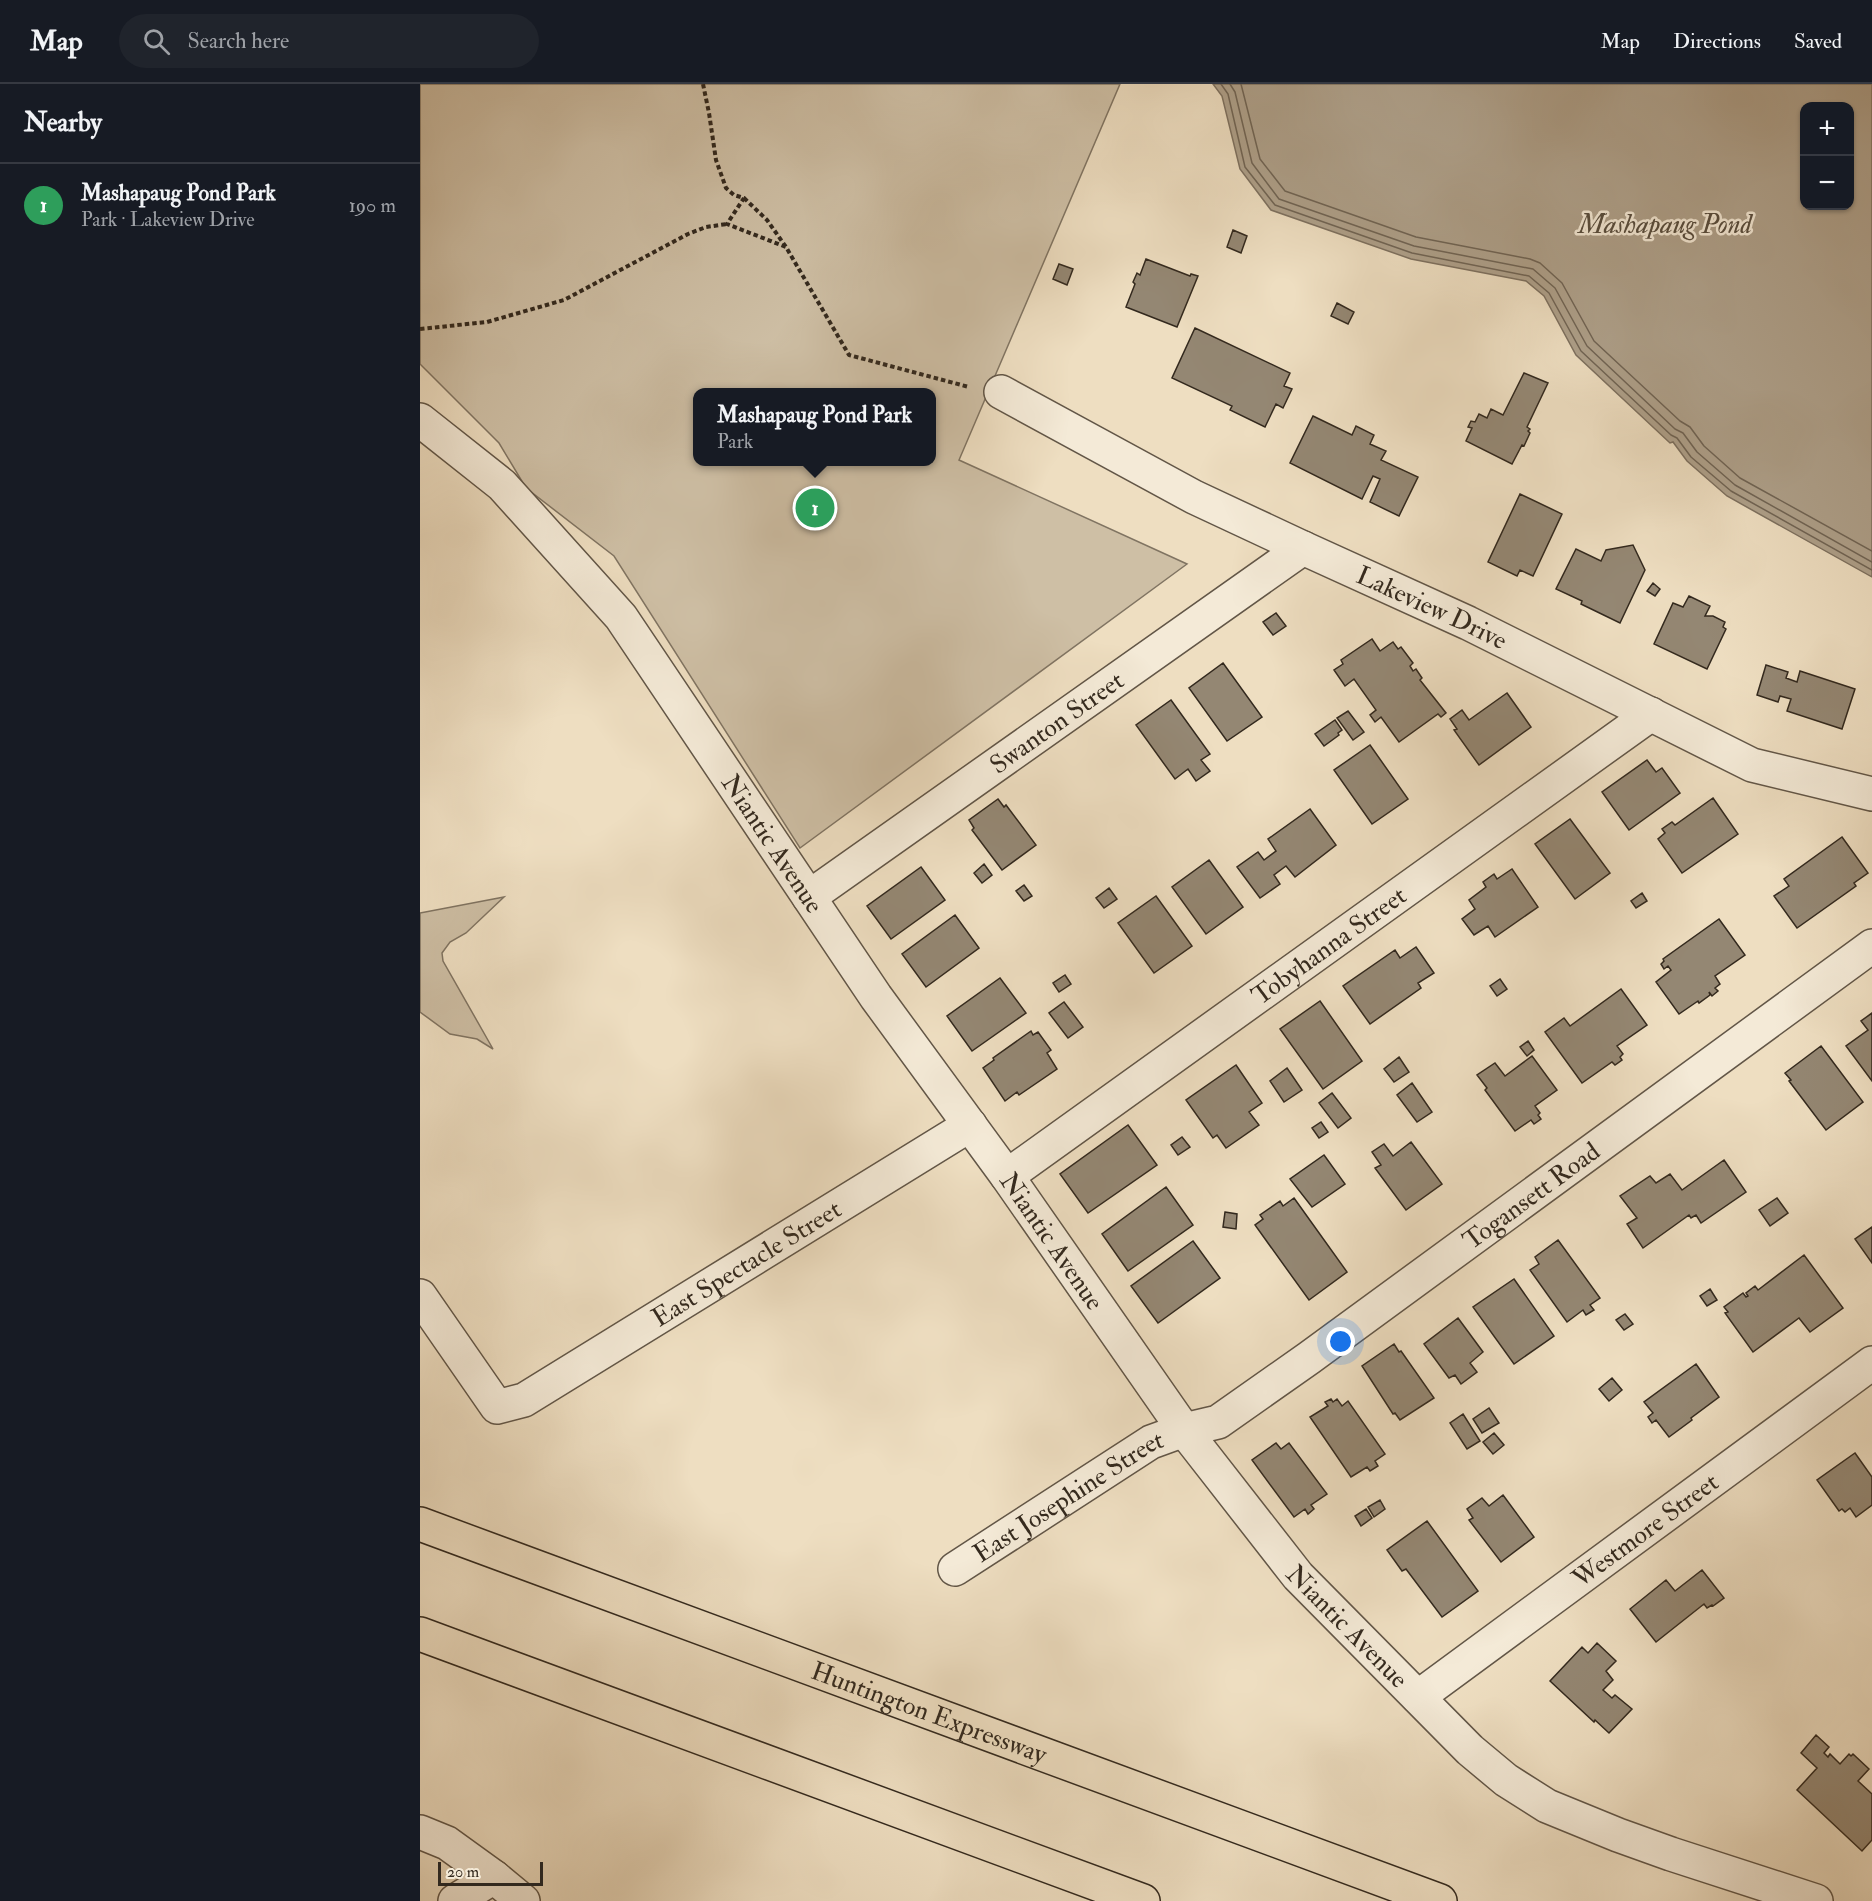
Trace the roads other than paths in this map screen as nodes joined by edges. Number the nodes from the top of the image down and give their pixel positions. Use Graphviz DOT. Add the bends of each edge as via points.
graph roads {
  1 [pos="985,390"];
  2 [pos="420,420"];
  3 [pos="1303,548"];
  4 [pos="1651,714"];
  5 [pos="1872,794"];
  6 [pos="810,897"];
  7 [pos="1872,946"];
  8 [pos="970,1125"];
  9 [pos="1007,1176"];
  10 [pos="420,1296"];
  11 [pos="1872,1363"];
  12 [pos="1184,1430"];
  13 [pos="420,1524"];
  14 [pos="955,1569"];
  15 [pos="420,1634"];
  16 [pos="1418,1697"];
  17 [pos="420,1832"];
  18 [pos="494,1876"];
  19 [pos="454,1901"];
  20 [pos="523,1901"];
  21 [pos="1143,1901"];
  22 [pos="1440,1901"];
  23 [pos="1816,1901"];
  1 -- 3 [label="street, Lakeview Drive"];
  2 -- 6 [label="street, Niantic Avenue" via="502,485 621,617"];
  3 -- 4 [label="street, Lakeview Drive" via="1468,623"];
  3 -- 6 [label="street, Swanton Street"];
  4 -- 5 [label="street, Lakeview Drive" via="1752,765"];
  4 -- 9 [label="street, Tobyhanna Street"];
  6 -- 8 [label="street, Niantic Avenue" via="876,997"];
  7 -- 12 [label="street, Togansett Road" via="1309,1358 1218,1422"];
  8 -- 9 [label="street, Niantic Avenue"];
  8 -- 10 [label="street, East Spectacle Street" via="524,1400 497,1407"];
  9 -- 12 [label="street, Niantic Avenue"];
  11 -- 16 [label="street, Westmore Street"];
  12 -- 14 [label="street, East Josephine Street" via="1151,1442"];
  12 -- 16 [label="street, Niantic Avenue" via="1298,1575"];
  13 -- 22 [label="highway, Huntington Expressway"];
  15 -- 21 [label="highway"];
  16 -- 23 [label="street, Niantic Avenue" via="1487,1766 1548,1806 1671,1854"];
  17 -- 18 [label="street" via="447,1843"];
  18 -- 19 [label="street"];
  18 -- 20 [label="street"];
}
